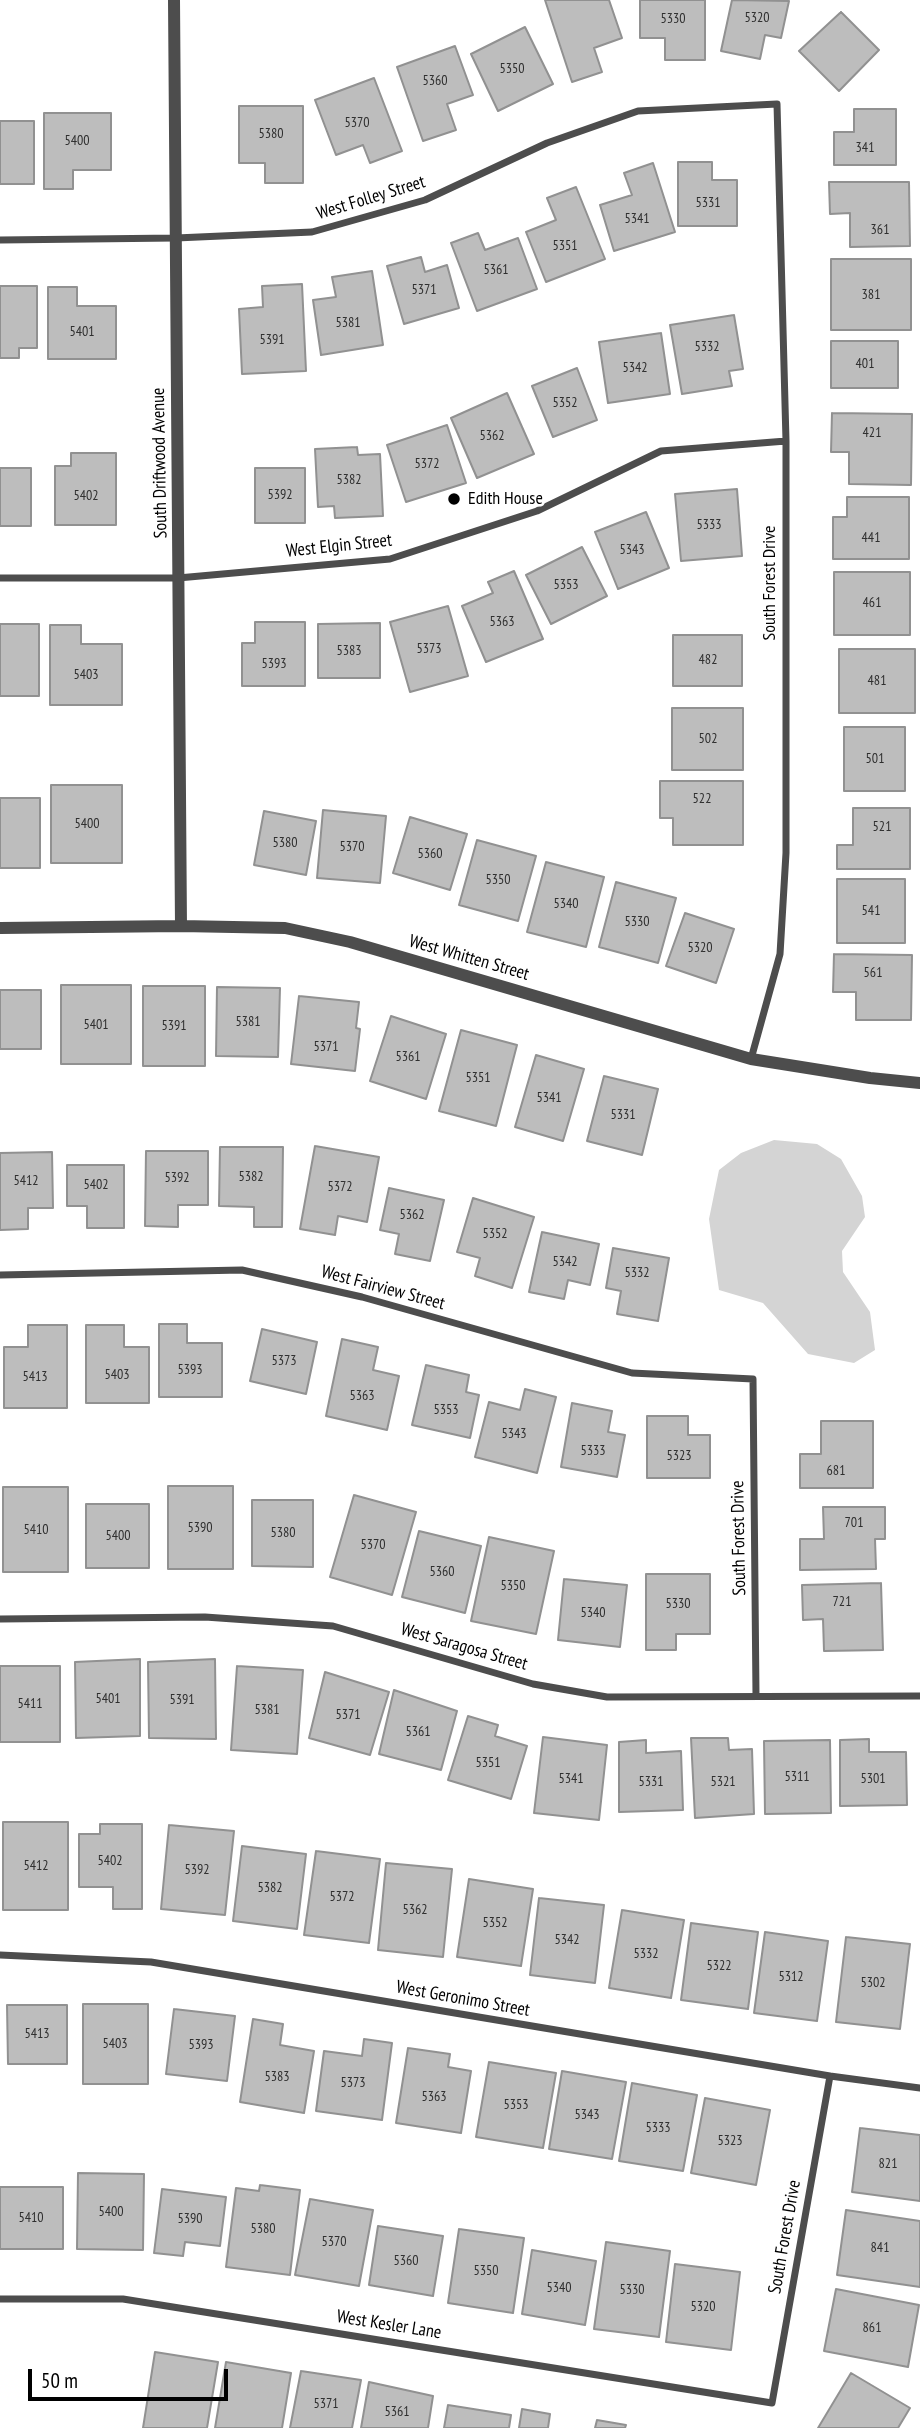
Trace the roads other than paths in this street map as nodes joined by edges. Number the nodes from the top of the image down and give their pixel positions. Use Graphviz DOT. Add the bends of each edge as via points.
graph roads {
  1 [pos="174,0"];
  2 [pos="777,104"];
  3 [pos="176,238"];
  4 [pos="0,240"];
  5 [pos="786,441"];
  6 [pos="0,578"];
  7 [pos="178,578"];
  8 [pos="181,926"];
  9 [pos="0,928"];
  10 [pos="751,1059"];
  11 [pos="920,1083"];
  12 [pos="0,1275"];
  13 [pos="753,1379"];
  14 [pos="0,1619"];
  15 [pos="756,1696"];
  16 [pos="920,1696"];
  17 [pos="0,1955"];
  18 [pos="830,2076"];
  19 [pos="920,2088"];
  20 [pos="0,2299"];
  21 [pos="772,2403"];
  1 -- 3 [label="street, South Driftwood Avenue"];
  2 -- 3 [label="street, West Folley Street" via="638,111 547,143 425,200 312,232"];
  2 -- 5 [label="street, South Forest Drive"];
  3 -- 4 [label="street, West Folley Street"];
  3 -- 7 [label="street, South Driftwood Avenue"];
  5 -- 7 [label="street, West Elgin Street" via="661,451 537,511 390,559"];
  5 -- 10 [label="street, South Forest Drive" via="786,853 780,954"];
  6 -- 7 [label="street, West Elgin Street"];
  7 -- 8 [label="street, South Driftwood Avenue"];
  8 -- 9 [label="street, West Whitten Street"];
  8 -- 10 [label="street, West Whitten Street" via="285,928 350,942"];
  10 -- 11 [label="street, West Whitten Street"];
  12 -- 13 [label="street, West Fairview Street" via="242,1270 362,1297 632,1373"];
  13 -- 15 [label="street, South Forest Drive"];
  14 -- 15 [label="street, West Saragosa Street" via="205,1617 332,1626 533,1684 607,1696"];
  15 -- 16 [label="street, West Saragosa Street"];
  17 -- 18 [label="street, West Geronimo Street" via="151,1962"];
  18 -- 19 [label="street, West Geronimo Street"];
  18 -- 21 [label="street, South Forest Drive"];
  20 -- 21 [label="street, West Kesler Lane" via="123,2298"];
}
